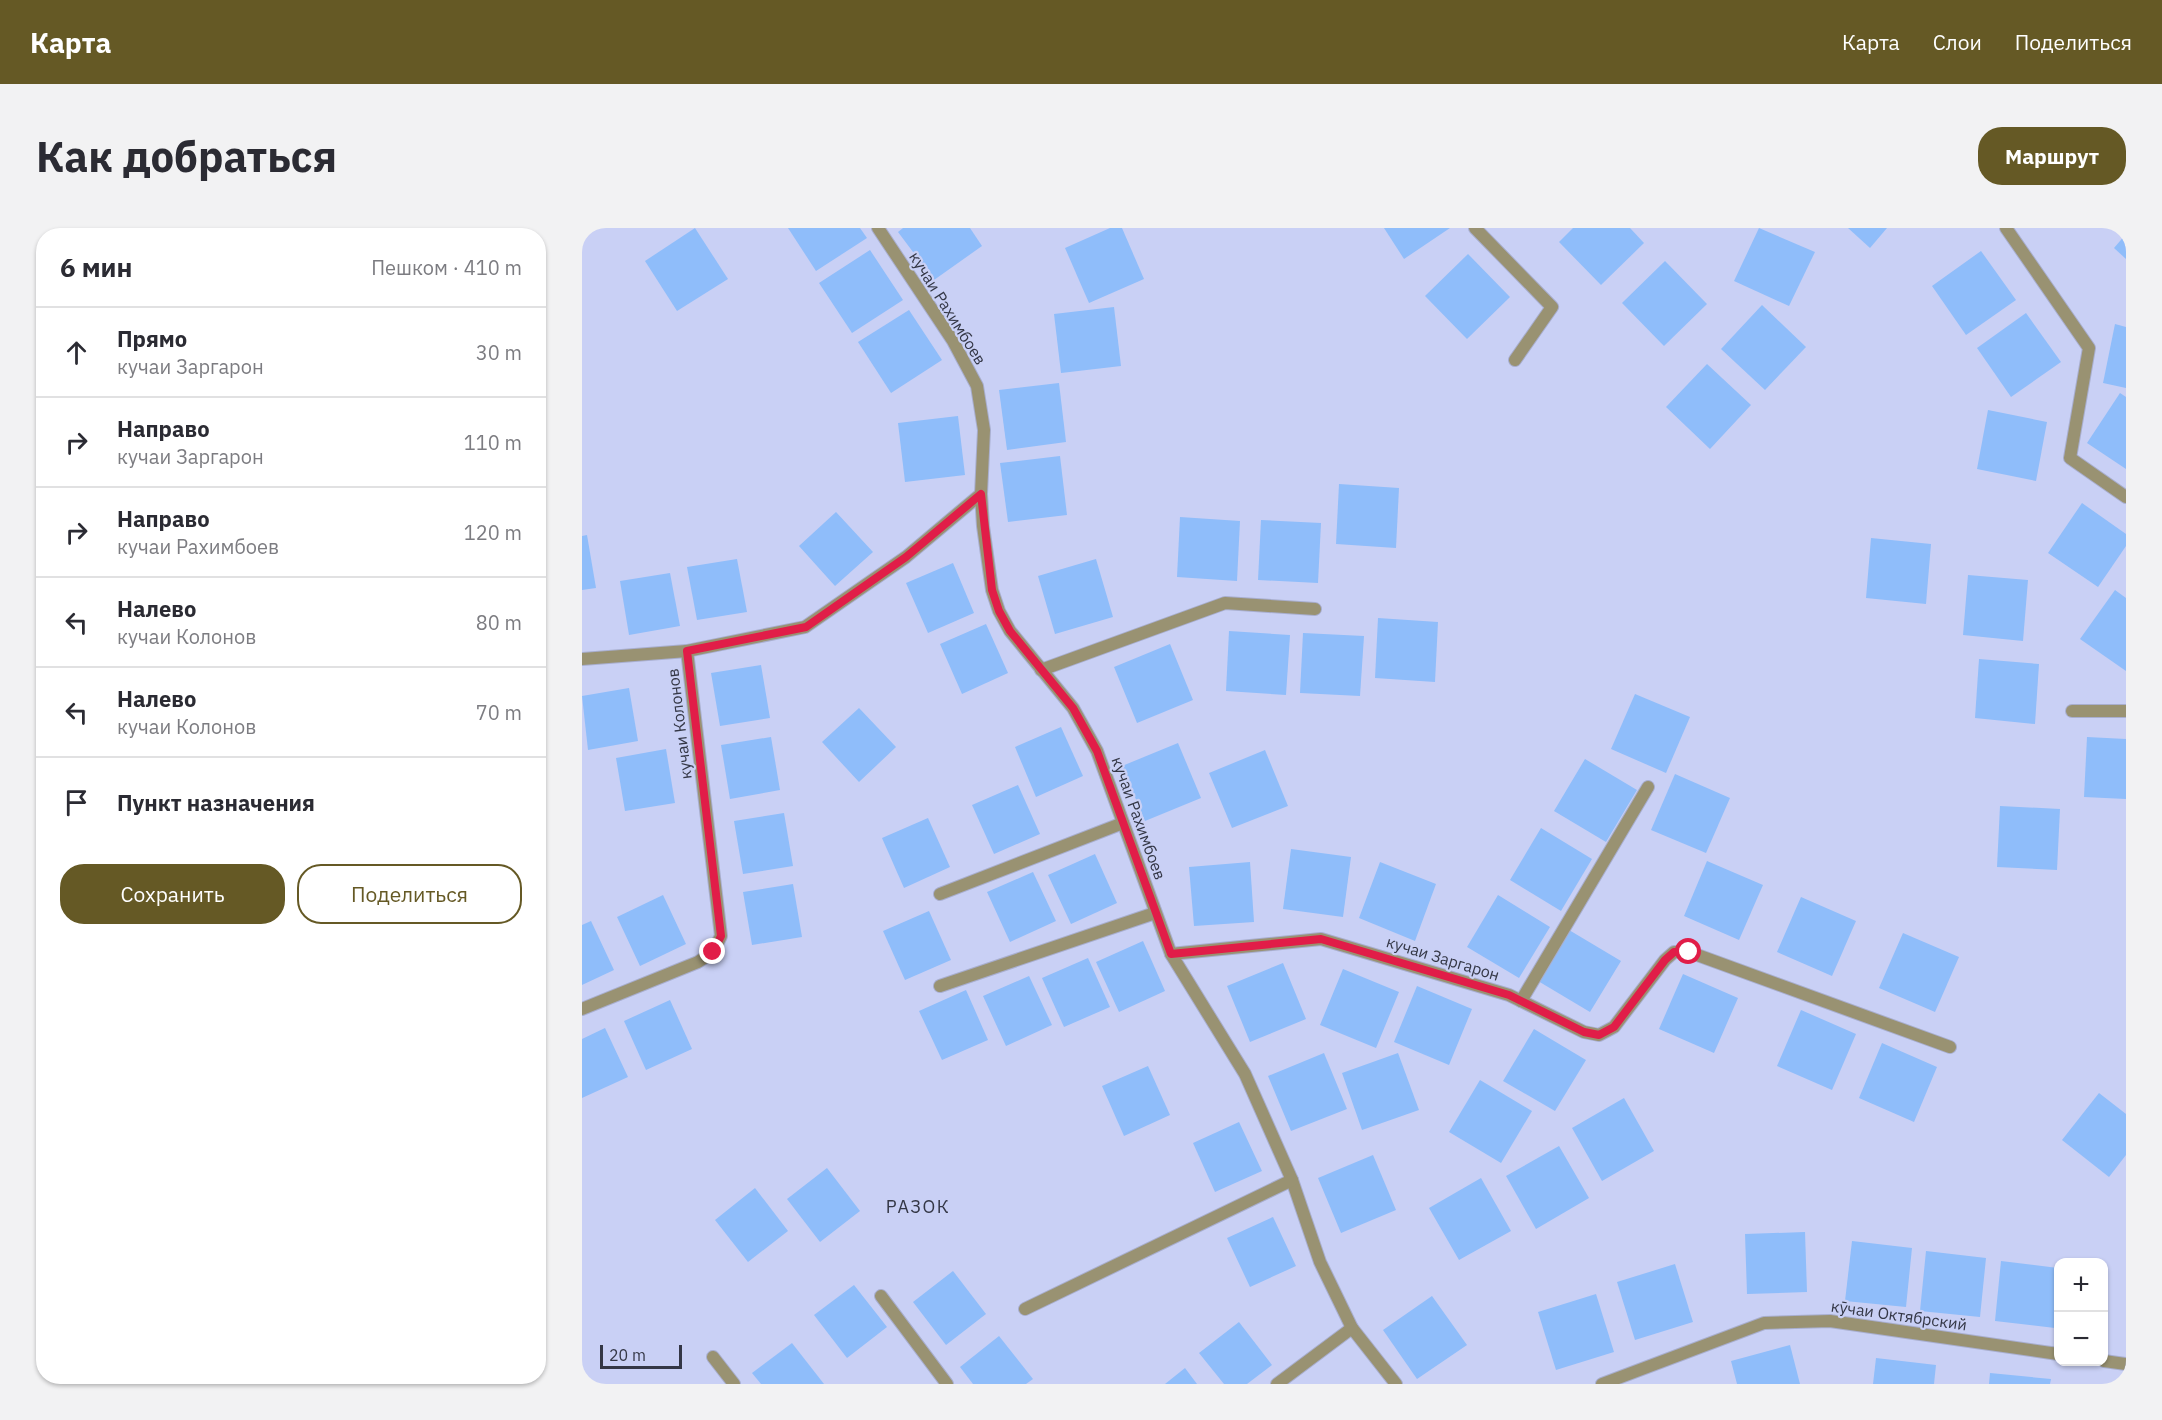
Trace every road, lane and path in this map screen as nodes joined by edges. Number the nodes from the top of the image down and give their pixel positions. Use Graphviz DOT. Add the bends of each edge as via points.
graph roads {
  1 [pos="878,228"];
  2 [pos="1475,228"];
  3 [pos="2006,228"];
  4 [pos="1515,360"];
  5 [pos="981,494"];
  6 [pos="2126,497"];
  7 [pos="1315,609"];
  8 [pos="687,651"];
  9 [pos="582,659"];
  10 [pos="1041,670"];
  11 [pos="2072,711"];
  12 [pos="2126,711"];
  13 [pos="1648,788"];
  14 [pos="1123,823"];
  15 [pos="940,894"];
  16 [pos="1155,914"];
  17 [pos="1171,954"];
  18 [pos="940,986"];
  19 [pos="1521,1001"];
  20 [pos="582,1009"];
  21 [pos="1950,1047"];
  22 [pos="1292,1180"];
  23 [pos="881,1296"];
  24 [pos="1025,1310"];
  25 [pos="1352,1328"];
  26 [pos="2054,1353"];
  27 [pos="713,1357"];
  28 [pos="2108,1362"];
  29 [pos="2126,1364"];
  30 [pos="734,1384"];
  31 [pos="947,1384"];
  32 [pos="1277,1384"];
  33 [pos="1395,1384"];
  34 [pos="1602,1384"];
  1 -- 5 [label="street, кучаи Рахимбоев" via="953,341 977,386 984,430"];
  2 -- 4 [label="street" via="1552,307"];
  3 -- 6 [label="street" via="2089,348 2070,458"];
  5 -- 8 [label="street, кучаи Колонов" via="906,557 806,627"];
  5 -- 10 [label="street, кучаи Рахимбоев" via="992,590 1010,631"];
  7 -- 10 [label="street" via="1225,603"];
  8 -- 9 [label="street"];
  8 -- 20 [label="street, кучаи Колонов" via="721,936 713,952 698,962"];
  10 -- 14 [label="street, кучаи Рахимбоев" via="1073,708 1097,751"];
  11 -- 12 [label="street"];
  13 -- 19 [label="street"];
  14 -- 15 [label="street"];
  14 -- 16 [label="street, кучаи Рахимбоев"];
  16 -- 17 [label="street, кучаи Рахимбоев"];
  16 -- 18 [label="street"];
  17 -- 19 [label="street, кучаи Заргарон" via="1321,939"];
  17 -- 22 [label="street, кучаи Рахимбоев" via="1245,1074"];
  19 -- 21 [label="street, кучаи Заргарон" via="1584,1032 1599,1035 1614,1027 1665,960 1674,952 1689,952"];
  22 -- 24 [label="street"];
  22 -- 25 [label="street, кучаи Рахимбоев" via="1320,1262"];
  23 -- 31 [label="street"];
  25 -- 32 [label="street"];
  25 -- 33 [label="street, кучаи Рахимбоев"];
  26 -- 34 [label="street, кӯчаи Октябрский" via="1830,1321 1764,1323"];
  27 -- 30 [label="street"];
  28 -- 29 [label="street"];
}
